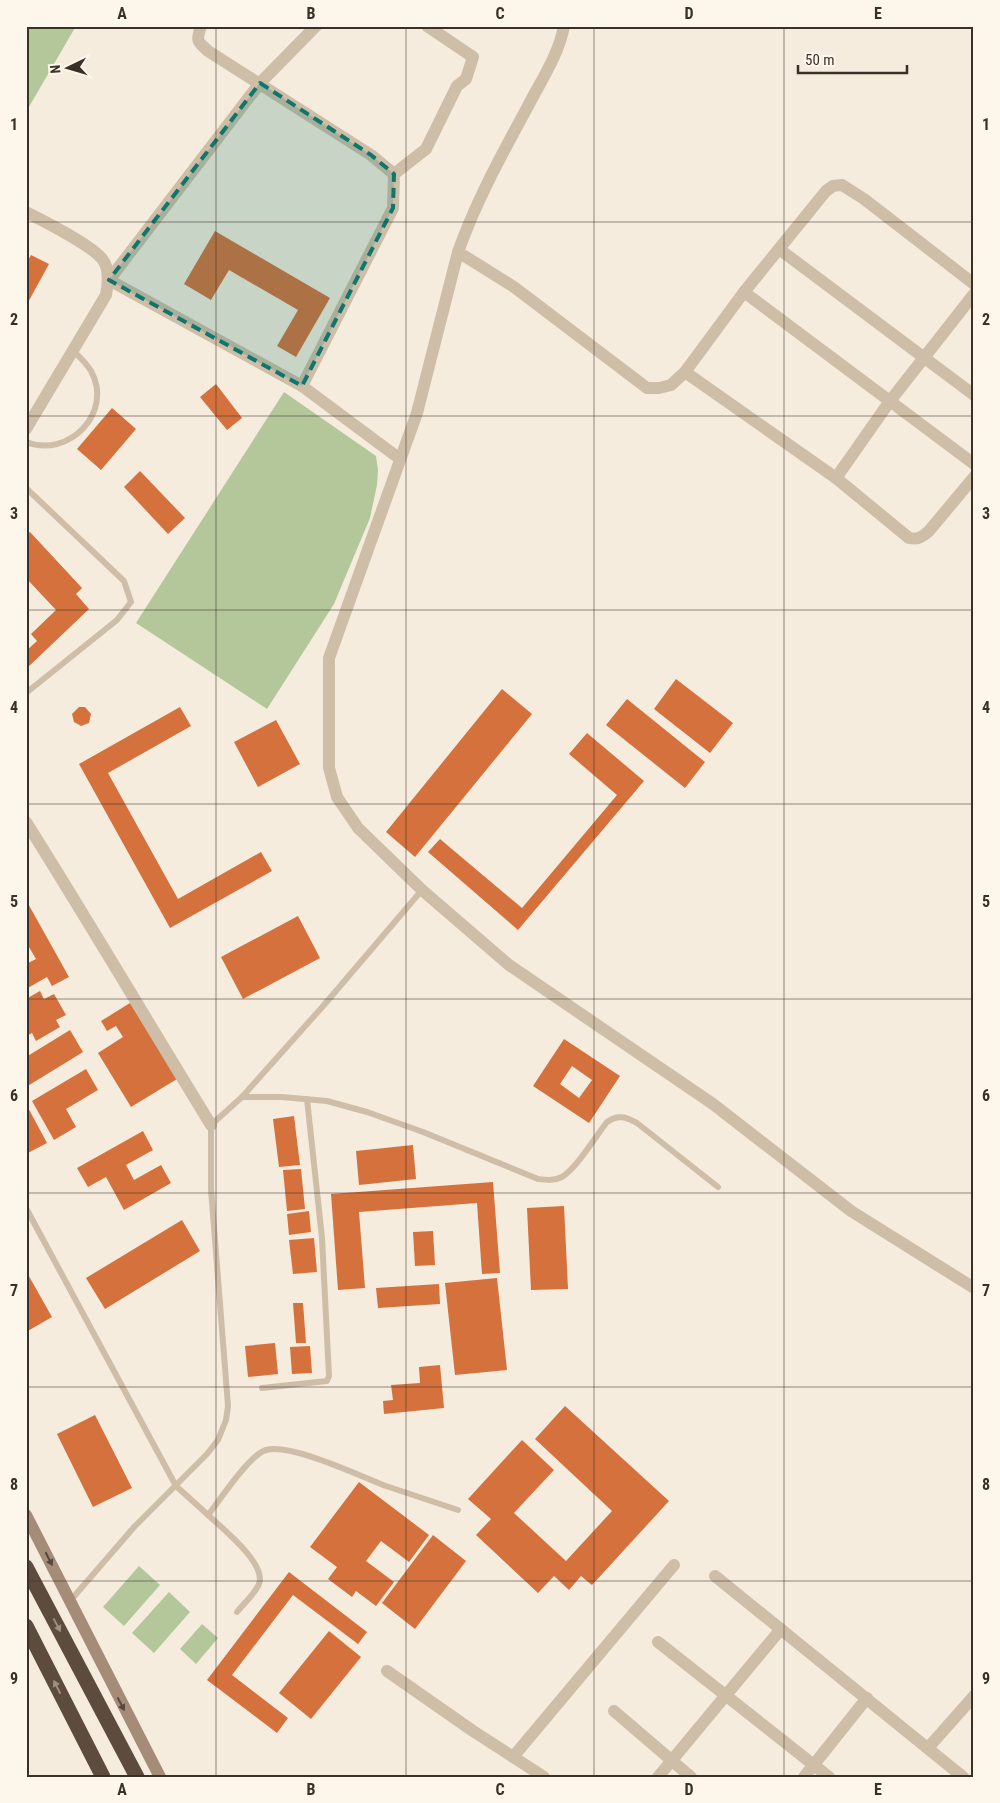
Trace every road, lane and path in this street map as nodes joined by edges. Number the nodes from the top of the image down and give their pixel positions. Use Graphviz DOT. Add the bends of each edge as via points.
graph roads {
  1 [pos="201,26"];
  2 [pos="316,26"];
  3 [pos="427,26"];
  4 [pos="564,26"];
  5 [pos="260,83"];
  6 [pos="394,174"];
  7 [pos="26,212"];
  8 [pos="779,249"];
  9 [pos="458,252"];
  10 [pos="109,280"];
  11 [pos="974,284"];
  12 [pos="744,292"];
  13 [pos="974,294"];
  14 [pos="73,351"];
  15 [pos="924,358"];
  16 [pos="685,372"];
  17 [pos="302,386"];
  18 [pos="974,395"];
  19 [pos="890,401"];
  20 [pos="26,429"];
  21 [pos="26,442"];
  22 [pos="400,459"];
  23 [pos="974,464"];
  24 [pos="974,477"];
  25 [pos="836,478"];
  26 [pos="26,488"];
  27 [pos="26,693"];
  28 [pos="26,822"];
  29 [pos="422,890"];
  30 [pos="242,1097"];
  31 [pos="307,1099"];
  32 [pos="211,1125"];
  33 [pos="718,1187"];
  34 [pos="26,1208"];
  35 [pos="974,1288"];
  36 [pos="262,1388"];
  37 [pos="176,1486"];
  38 [pos="458,1510"];
  39 [pos="26,1515"];
  40 [pos="208,1515"];
  41 [pos="674,1565"];
  42 [pos="26,1567"];
  43 [pos="715,1576"];
  44 [pos="70,1601"];
  45 [pos="237,1612"];
  46 [pos="26,1626"];
  47 [pos="781,1629"];
  48 [pos="658,1642"];
  49 [pos="387,1671"];
  50 [pos="727,1696"];
  51 [pos="974,1696"];
  52 [pos="867,1698"];
  53 [pos="614,1711"];
  54 [pos="928,1748"];
  55 [pos="513,1757"];
  56 [pos="672,1760"];
  57 [pos="814,1764"];
  58 [pos="104,1777"];
  59 [pos="137,1777"];
  60 [pos="160,1777"];
  61 [pos="544,1777"];
  62 [pos="658,1777"];
  63 [pos="692,1777"];
  64 [pos="804,1777"];
  65 [pos="829,1777"];
  66 [pos="963,1777"];
  1 -- 5 [label="street" via="197,37 208,51"];
  2 -- 5 [label="street"];
  3 -- 6 [label="street" via="473,57 466,79 457,86 426,149"];
  4 -- 9 [label="street" via="549,65 482,192"];
  5 -- 6 [label="street" via="371,155"];
  5 -- 10 [label="street"];
  6 -- 17 [label="street" via="393,208"];
  7 -- 10 [label="street" via="90,248 104,261"];
  8 -- 11 [label="street" via="826,191 842,185"];
  8 -- 12 [label="street"];
  8 -- 15 [label="street"];
  9 -- 16 [label="street" via="514,287 648,388 671,385"];
  9 -- 22 [label="street" via="417,414"];
  10 -- 14 [label="street" via="106,295"];
  10 -- 17 [label="street"];
  12 -- 16 [label="street"];
  12 -- 19 [label="street"];
  13 -- 15 [label="street"];
  14 -- 20 [label="street"];
  14 -- 21 [label="lane" via="92,372 96,386 93,414 86,427 62,444 48,446"];
  15 -- 18 [label="street"];
  15 -- 19 [label="street"];
  16 -- 25 [label="street"];
  17 -- 22 [label="street"];
  19 -- 23 [label="street"];
  19 -- 25 [label="street"];
  22 -- 29 [label="street" via="329,658 329,768 337,797 358,828"];
  24 -- 25 [label="street" via="929,531 915,539 908,538"];
  26 -- 27 [label="lane" via="124,581 131,602 117,620"];
  28 -- 32 [label="street"];
  29 -- 30 [label="lane"];
  29 -- 35 [label="street" via="509,965 714,1104 851,1211"];
  30 -- 31 [label="lane"];
  30 -- 32 [label="lane"];
  31 -- 33 [label="lane" via="367,1112 538,1179 550,1180 563,1176 607,1122 622,1116 637,1123"];
  31 -- 36 [label="lane" via="322,1238 329,1376 327,1381"];
  32 -- 37 [label="lane" via="211,1189 228,1406 218,1440"];
  34 -- 37 [label="lane"];
  37 -- 40 [label="lane"];
  37 -- 44 [label="lane" via="135,1526"];
  38 -- 40 [label="lane" via="311,1457 275,1449 265,1450 246,1466"];
  39 -- 44 [label="street, one-way"];
  40 -- 45 [label="lane" via="240,1545 260,1571 260,1583"];
  41 -- 55 [label="street"];
  42 -- 59 [label="highway, one-way"];
  43 -- 47 [label="street"];
  44 -- 60 [label="street, one-way"];
  58 -- 46 [label="highway, one-way"];
  47 -- 50 [label="street"];
  47 -- 52 [label="street"];
  48 -- 50 [label="street"];
  49 -- 55 [label="street"];
  50 -- 56 [label="street"];
  50 -- 57 [label="street"];
  51 -- 54 [label="street"];
  52 -- 54 [label="street"];
  52 -- 57 [label="street"];
  53 -- 56 [label="street"];
  54 -- 66 [label="street"];
  55 -- 61 [label="street"];
  56 -- 62 [label="street"];
  56 -- 63 [label="street"];
  57 -- 64 [label="street"];
  57 -- 65 [label="street"];
}
